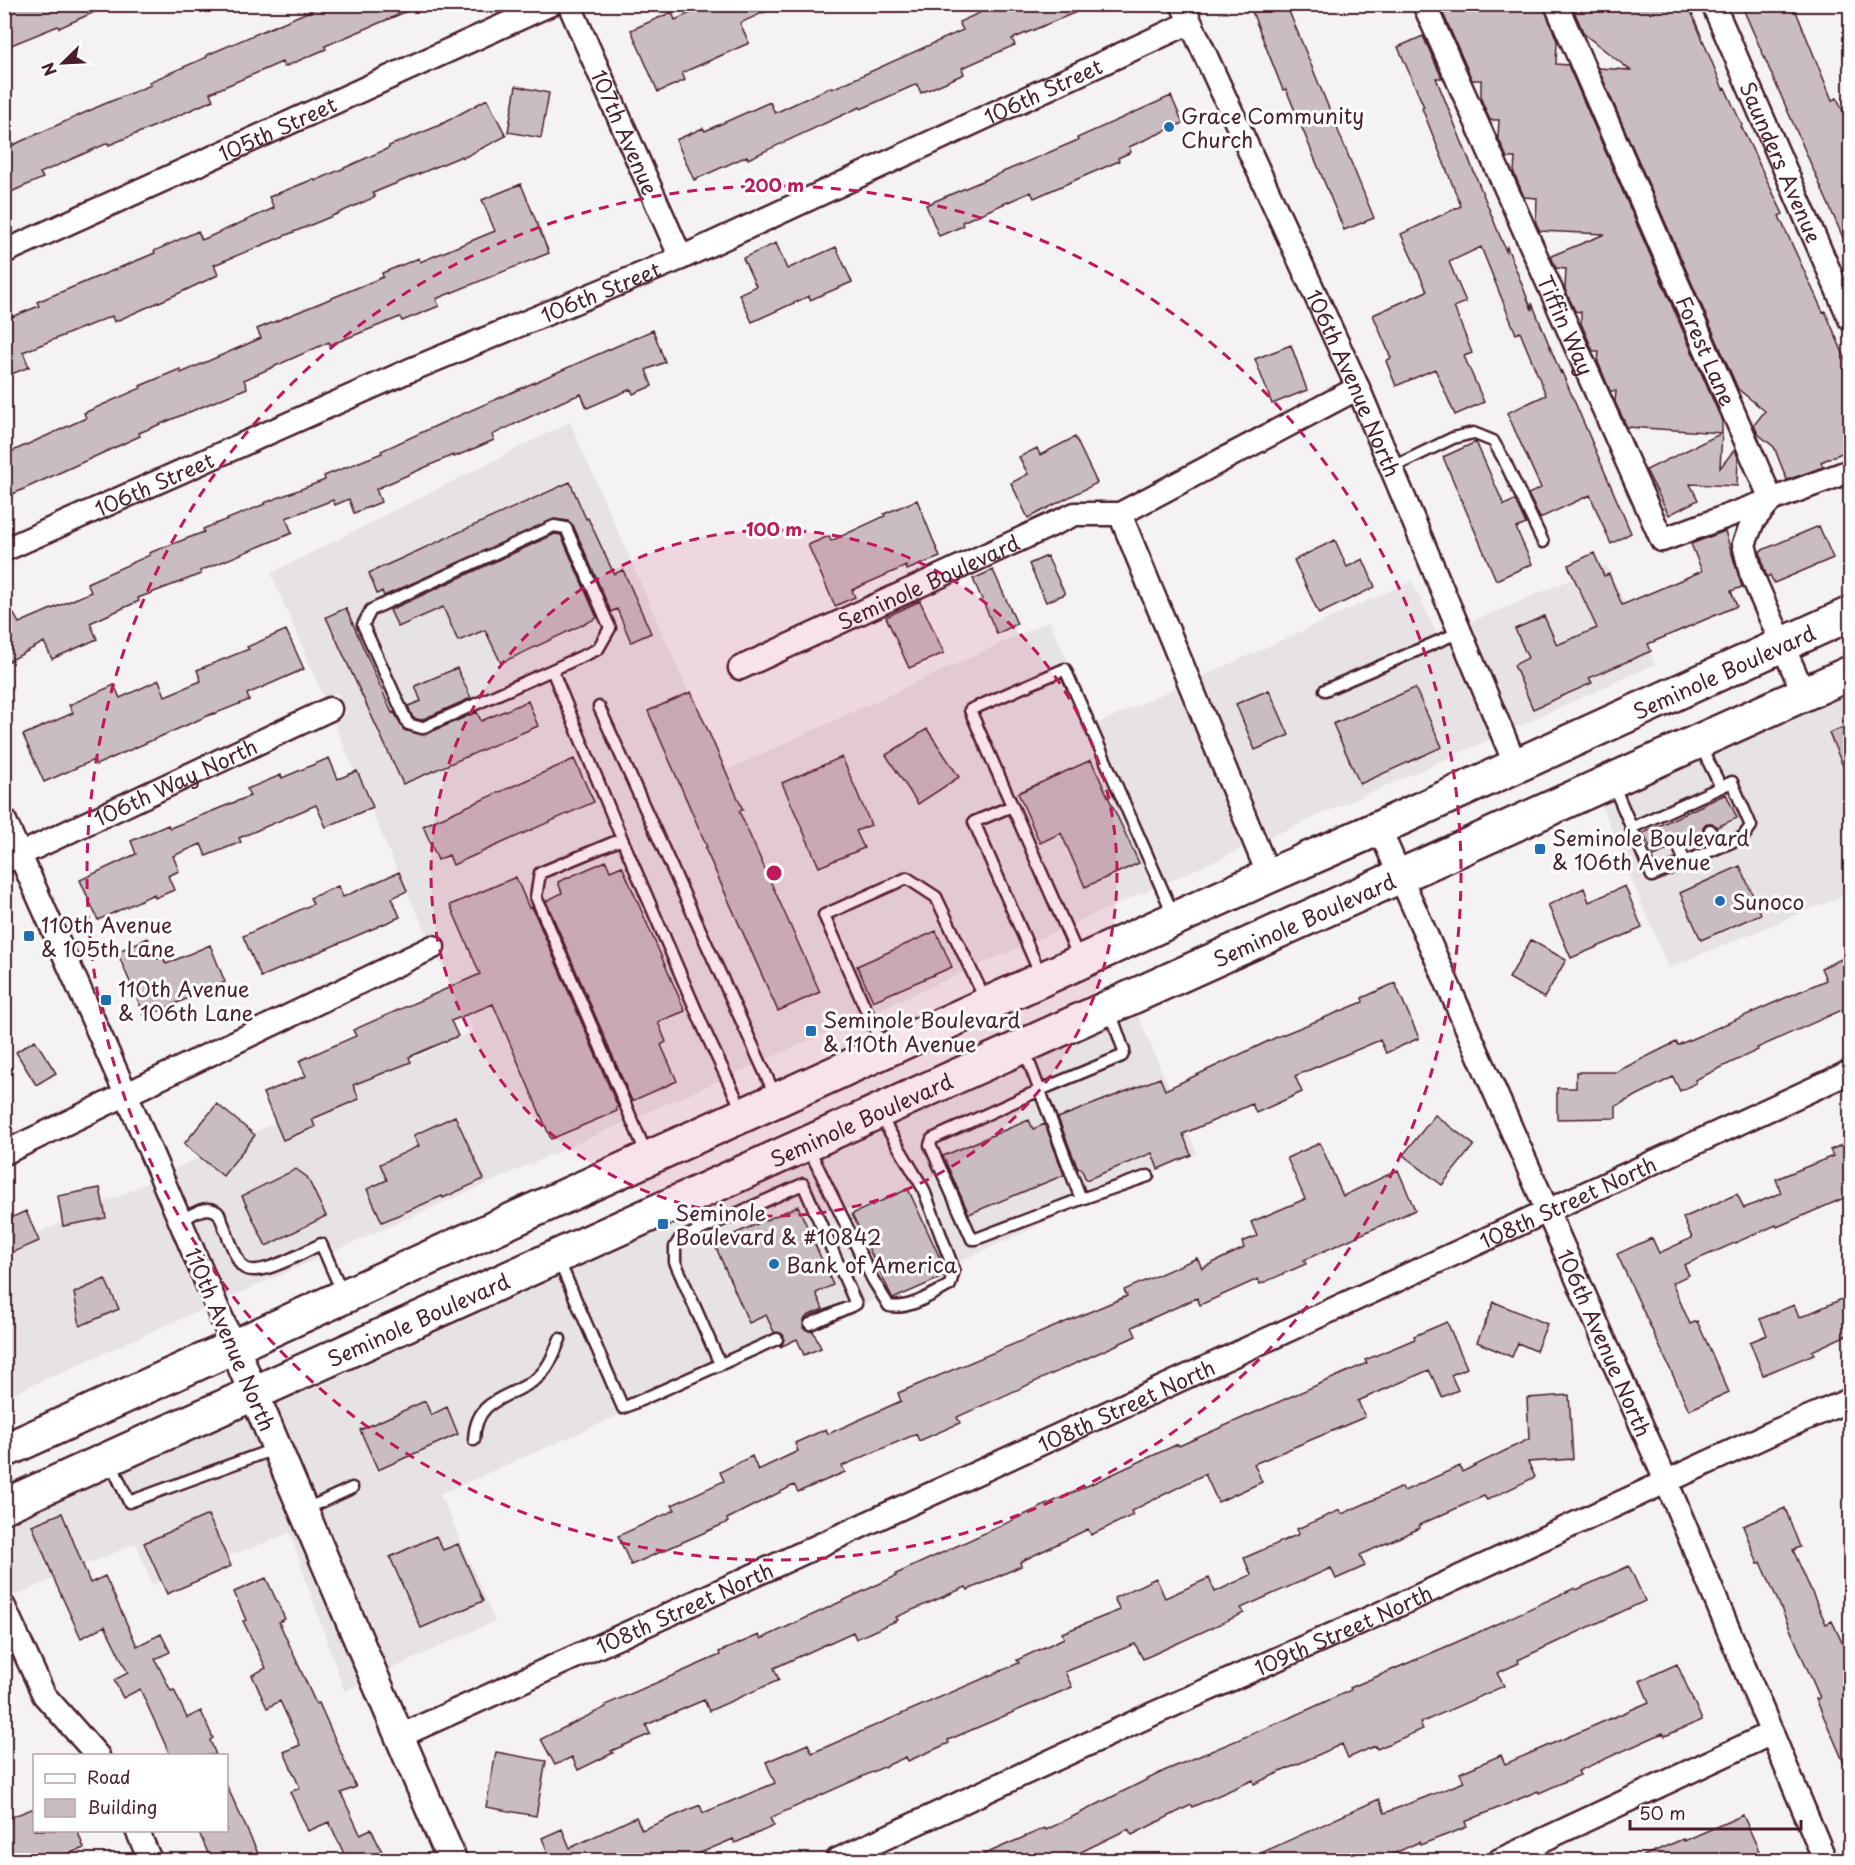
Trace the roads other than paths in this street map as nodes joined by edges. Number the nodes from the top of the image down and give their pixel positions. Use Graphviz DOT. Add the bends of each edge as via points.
graph roads {
  1 [pos="551,4"];
  2 [pos="569,4"];
  3 [pos="1424,4"];
  4 [pos="1556,4"];
  5 [pos="1713,4"];
  6 [pos="1185,14"];
  7 [pos="4,252"];
  8 [pos="681,258"];
  9 [pos="1851,319"];
  10 [pos="1358,388"];
  11 [pos="1391,468"];
  12 [pos="1851,471"];
  13 [pos="1771,500"];
  14 [pos="1120,514"];
  15 [pos="1543,542"];
  16 [pos="4,550"];
  17 [pos="1851,614"];
  18 [pos="1460,632"];
  19 [pos="1782,645"];
  20 [pos="740,668"];
  21 [pos="552,670"];
  22 [pos="1851,673"];
  23 [pos="1324,690"];
  24 [pos="1804,694"];
  25 [pos="600,707"];
  26 [pos="330,709"];
  27 [pos="1699,742"];
  28 [pos="1516,766"];
  29 [pos="1611,781"];
  30 [pos="1720,788"];
  31 [pos="1012,806"];
  32 [pos="4,819"];
  33 [pos="1379,828"];
  34 [pos="1631,828"];
  35 [pos="1710,830"];
  36 [pos="622,839"];
  37 [pos="1678,845"];
  38 [pos="1717,848"];
  39 [pos="12,858"];
  40 [pos="1685,862"];
  41 [pos="1269,876"];
  42 [pos="1401,876"];
  43 [pos="1175,919"];
  44 [pos="433,947"];
  45 [pos="1081,962"];
  46 [pos="1042,979"];
  47 [pos="987,1004"];
  48 [pos="1109,1008"];
  49 [pos="1023,1046"];
  50 [pos="885,1051"];
  51 [pos="1851,1072"];
  52 [pos="1040,1090"];
  53 [pos="126,1094"];
  54 [pos="777,1100"];
  55 [pos="878,1111"];
  56 [pos="744,1115"];
  57 [pos="807,1144"];
  58 [pos="4,1153"];
  59 [pos="648,1159"];
  60 [pos="1148,1176"];
  61 [pos="1081,1199"];
  62 [pos="1549,1210"];
  63 [pos="180,1221"];
  64 [pos="556,1256"];
  65 [pos="344,1297"];
  66 [pos="810,1324"];
  67 [pos="560,1339"];
  68 [pos="777,1339"];
  69 [pos="234,1347"];
  70 [pos="720,1364"];
  71 [pos="254,1392"];
  72 [pos="1851,1400"];
  73 [pos="474,1440"];
  74 [pos="277,1448"];
  75 [pos="4,1450"];
  76 [pos="108,1458"];
  77 [pos="1666,1481"];
  78 [pos="352,1488"];
  79 [pos="4,1506"];
  80 [pos="304,1510"];
  81 [pos="4,1607"];
  82 [pos="1772,1733"];
  83 [pos="400,1736"];
  84 [pos="97,1754"];
  85 [pos="138,1832"];
  86 [pos="150,1860"];
  87 [pos="452,1860"];
  88 [pos="837,1860"];
  89 [pos="1500,1860"];
  90 [pos="1825,1860"];
  1 -- 7 [label="street, 105th Street"];
  2 -- 8 [label="street, 107th Avenue"];
  3 -- 13 [label="street, Tiffin Way" via="1662,540"];
  4 -- 13 [label="street, Forest Lane"];
  5 -- 9 [label="street, Saunders Avenue"];
  6 -- 8 [label="street, 106th Street"];
  6 -- 10 [label="street, 106th Avenue North"];
  8 -- 16 [label="street, 106th Street" via="408,371"];
  10 -- 11 [label="street, 106th Avenue North"];
  10 -- 14 [label="street, Seminole Boulevard"];
  11 -- 15 [label="lane" via="1453,438 1473,433 1493,441"];
  11 -- 18 [label="street, 106th Avenue North"];
  12 -- 13 [label="street"];
  13 -- 19 [label="street" via="1753,521 1744,543 1751,573"];
  14 -- 20 [label="street, Seminole Boulevard" via="1075,514"];
  14 -- 41 [label="street"];
  17 -- 19 [label="main road, Seminole Boulevard"];
  18 -- 23 [label="lane"];
  18 -- 28 [label="street, 106th Avenue North"];
  19 -- 24 [label="street"];
  19 -- 28 [label="main road, Seminole Boulevard"];
  21 -- 21 [label="lane" via="598,649 610,628 566,528 554,526 371,610 363,625 408,724 422,729"];
  21 -- 36 [label="lane"];
  22 -- 24 [label="main road, Seminole Boulevard"];
  24 -- 27 [label="main road, Seminole Boulevard"];
  25 -- 54 [label="lane"];
  26 -- 39 [label="street, 106th Way North"];
  27 -- 29 [label="main road, Seminole Boulevard"];
  27 -- 30 [label="lane"];
  28 -- 33 [label="main road, Seminole Boulevard"];
  29 -- 34 [label="lane"];
  29 -- 42 [label="main road, Seminole Boulevard"];
  30 -- 34 [label="lane" via="1666,817"];
  30 -- 38 [label="lane" via="1732,782 1751,826 1743,837"];
  31 -- 43 [label="lane" via="970,710 1065,669"];
  31 -- 45 [label="lane"];
  31 -- 46 [label="lane" via="974,822"];
  32 -- 39 [label="street, 110th Avenue North"];
  33 -- 41 [label="main road, Seminole Boulevard"];
  33 -- 42 [label="street, 106th Avenue North"];
  34 -- 40 [label="lane" via="1652,876"];
  35 -- 38 [label="lane"];
  36 -- 56 [label="lane"];
  36 -- 59 [label="lane" via="540,873 536,897"];
  37 -- 40 [label="lane"];
  38 -- 40 [label="lane"];
  39 -- 53 [label="street, 110th Avenue North"];
  41 -- 43 [label="main road, Seminole Boulevard"];
  42 -- 48 [label="main road, Seminole Boulevard"];
  42 -- 62 [label="street, 106th Avenue North"];
  43 -- 45 [label="main road, Seminole Boulevard"];
  44 -- 53 [label="street"];
  45 -- 46 [label="main road, Seminole Boulevard"];
  46 -- 47 [label="main road, Seminole Boulevard"];
  47 -- 50 [label="main road, Seminole Boulevard"];
  47 -- 50 [label="lane" via="936,897 907,878 824,915"];
  48 -- 49 [label="main road, Seminole Boulevard"];
  48 -- 52 [label="lane" via="1124,1051 1122,1056"];
  49 -- 52 [label="lane"];
  49 -- 55 [label="main road, Seminole Boulevard"];
  50 -- 54 [label="main road, Seminole Boulevard"];
  51 -- 62 [label="street, 108th Street North"];
  52 -- 61 [label="lane"];
  52 -- 61 [label="lane" via="932,1139 930,1145 972,1239"];
  53 -- 58 [label="street"];
  53 -- 63 [label="street, 110th Avenue North"];
  54 -- 56 [label="main road, Seminole Boulevard"];
  55 -- 57 [label="main road, Seminole Boulevard"];
  55 -- 57 [label="lane" via="923,1188 954,1270 950,1285 923,1299 900,1308 889,1306"];
  56 -- 59 [label="main road, Seminole Boulevard"];
  57 -- 64 [label="main road, Seminole Boulevard"];
  59 -- 65 [label="main road, Seminole Boulevard"];
  60 -- 61 [label="lane"];
  62 -- 77 [label="street, 106th Avenue North"];
  62 -- 83 [label="street, 108th Street North"];
  63 -- 65 [label="lane" via="214,1208 242,1266 251,1272 321,1244"];
  63 -- 69 [label="street, 110th Avenue North"];
  64 -- 70 [label="lane" via="623,1408"];
  64 -- 71 [label="main road, Seminole Boulevard"];
  65 -- 69 [label="main road, Seminole Boulevard"];
  66 -- 70 [label="lane" via="856,1304 803,1184 680,1239 675,1247 675,1262"];
  67 -- 73 [label="lane" via="546,1370 535,1380 493,1400 483,1411"];
  68 -- 70 [label="lane"];
  69 -- 71 [label="street, 110th Avenue North"];
  69 -- 75 [label="main road, Seminole Boulevard"];
  71 -- 74 [label="street, 110th Avenue North"];
  71 -- 76 [label="main road, Seminole Boulevard"];
  72 -- 77 [label="street, 109th Street North"];
  74 -- 76 [label="lane" via="129,1502"];
  74 -- 80 [label="street, 110th Avenue North"];
  76 -- 79 [label="main road, Seminole Boulevard"];
  77 -- 82 [label="street, 106th Avenue North"];
  77 -- 88 [label="street, 109th Street North"];
  78 -- 80 [label="lane"];
  80 -- 83 [label="street, 110th Avenue North"];
  81 -- 84 [label="street" via="44,1695"];
  82 -- 89 [label="street"];
  82 -- 90 [label="street, 106th Avenue North"];
  83 -- 87 [label="street, 110th Avenue North"];
  85 -- 86 [label="street"];
}
